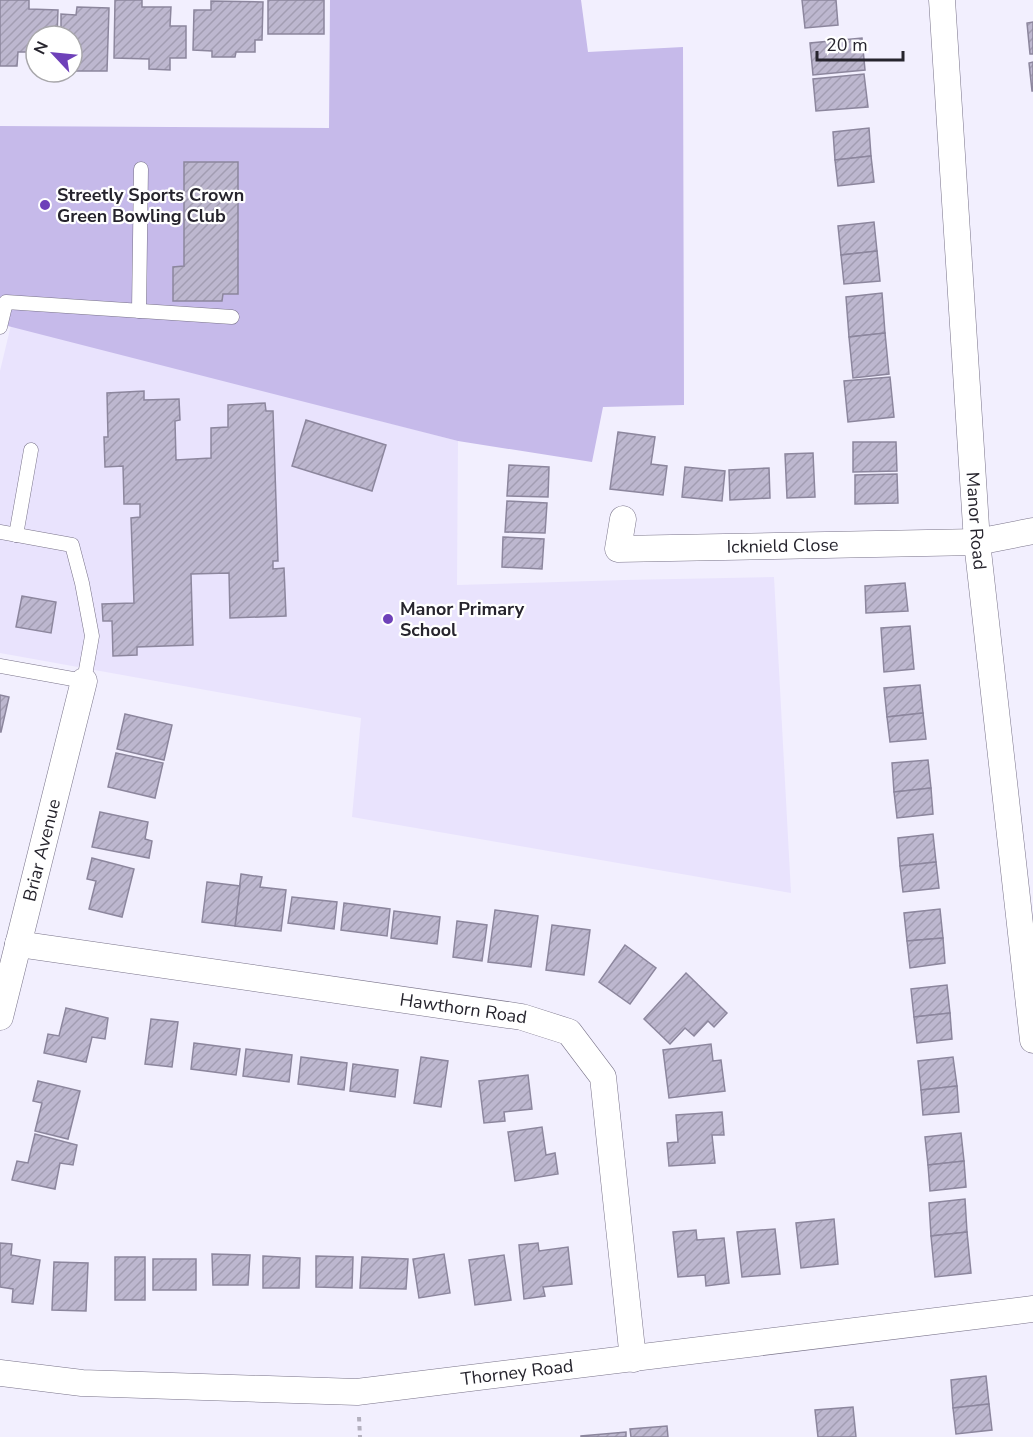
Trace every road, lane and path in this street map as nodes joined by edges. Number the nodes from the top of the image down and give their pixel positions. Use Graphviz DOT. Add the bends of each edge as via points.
graph roads {
  1 [pos="942,0"];
  2 [pos="141,169"];
  3 [pos="139,311"];
  4 [pos="232,317"];
  5 [pos="0,327"];
  6 [pos="31,450"];
  7 [pos="623,519"];
  8 [pos="1033,531"];
  9 [pos="0,532"];
  10 [pos="16,535"];
  11 [pos="977,542"];
  12 [pos="0,666"];
  13 [pos="84,681"];
  14 [pos="18,944"];
  15 [pos="0,1017"];
  16 [pos="1033,1040"];
  17 [pos="1033,1309"];
  18 [pos="633,1359"];
  19 [pos="0,1373"];
  1 -- 11 [label="street, Manor Road"];
  2 -- 3 [label="lane"];
  3 -- 4 [label="lane"];
  3 -- 5 [label="lane" via="6,302"];
  6 -- 10 [label="lane"];
  7 -- 11 [label="street, Icknield Close" via="618,549"];
  8 -- 11 [label="street"];
  9 -- 10 [label="lane"];
  10 -- 13 [label="lane" via="72,545 92,636"];
  11 -- 16 [label="street, Manor Road"];
  12 -- 13 [label="lane"];
  13 -- 14 [label="street, Briar Avenue"];
  14 -- 15 [label="street, Briar Avenue"];
  14 -- 18 [label="street, Hawthorn Road" via="522,1017 569,1032 603,1077"];
  17 -- 18 [label="street, Thorney Road"];
  18 -- 19 [label="street, Thorney Road" via="357,1392 82,1383"];
}
